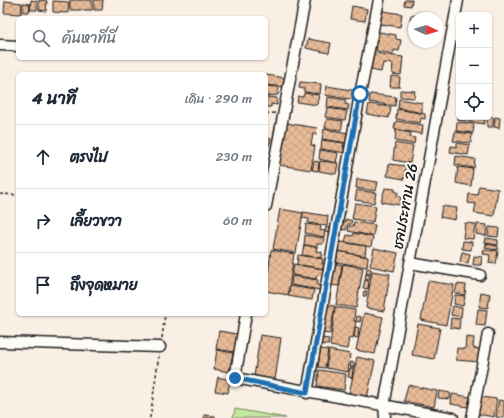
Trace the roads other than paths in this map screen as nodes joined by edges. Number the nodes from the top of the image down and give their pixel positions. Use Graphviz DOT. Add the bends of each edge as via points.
graph roads {
  1 [pos="305,0"];
  2 [pos="379,0"];
  3 [pos="458,0"];
  4 [pos="0,45"];
  5 [pos="16,46"];
  6 [pos="268,195"];
  7 [pos="410,263"];
  8 [pos="480,275"];
  9 [pos="246,316"];
  10 [pos="488,334"];
  11 [pos="0,342"];
  12 [pos="160,347"];
  13 [pos="307,393"];
  14 [pos="384,406"];
  15 [pos="386,418"];
  16 [pos="453,418"];
  17 [pos="472,418"];
  1 -- 6 [label="street"];
  2 -- 13 [label="street"];
  3 -- 7 [label="street, ชลประทาน 26"];
  4 -- 5 [label="street"];
  7 -- 8 [label="street"];
  7 -- 14 [label="street, ชลประทาน 26"];
  9 -- 13 [label="street" via="235,378"];
  10 -- 17 [label="street"];
  11 -- 12 [label="street"];
  13 -- 14 [label="street"];
  14 -- 15 [label="street, ชลประทาน 26"];
  14 -- 16 [label="street"];
}
